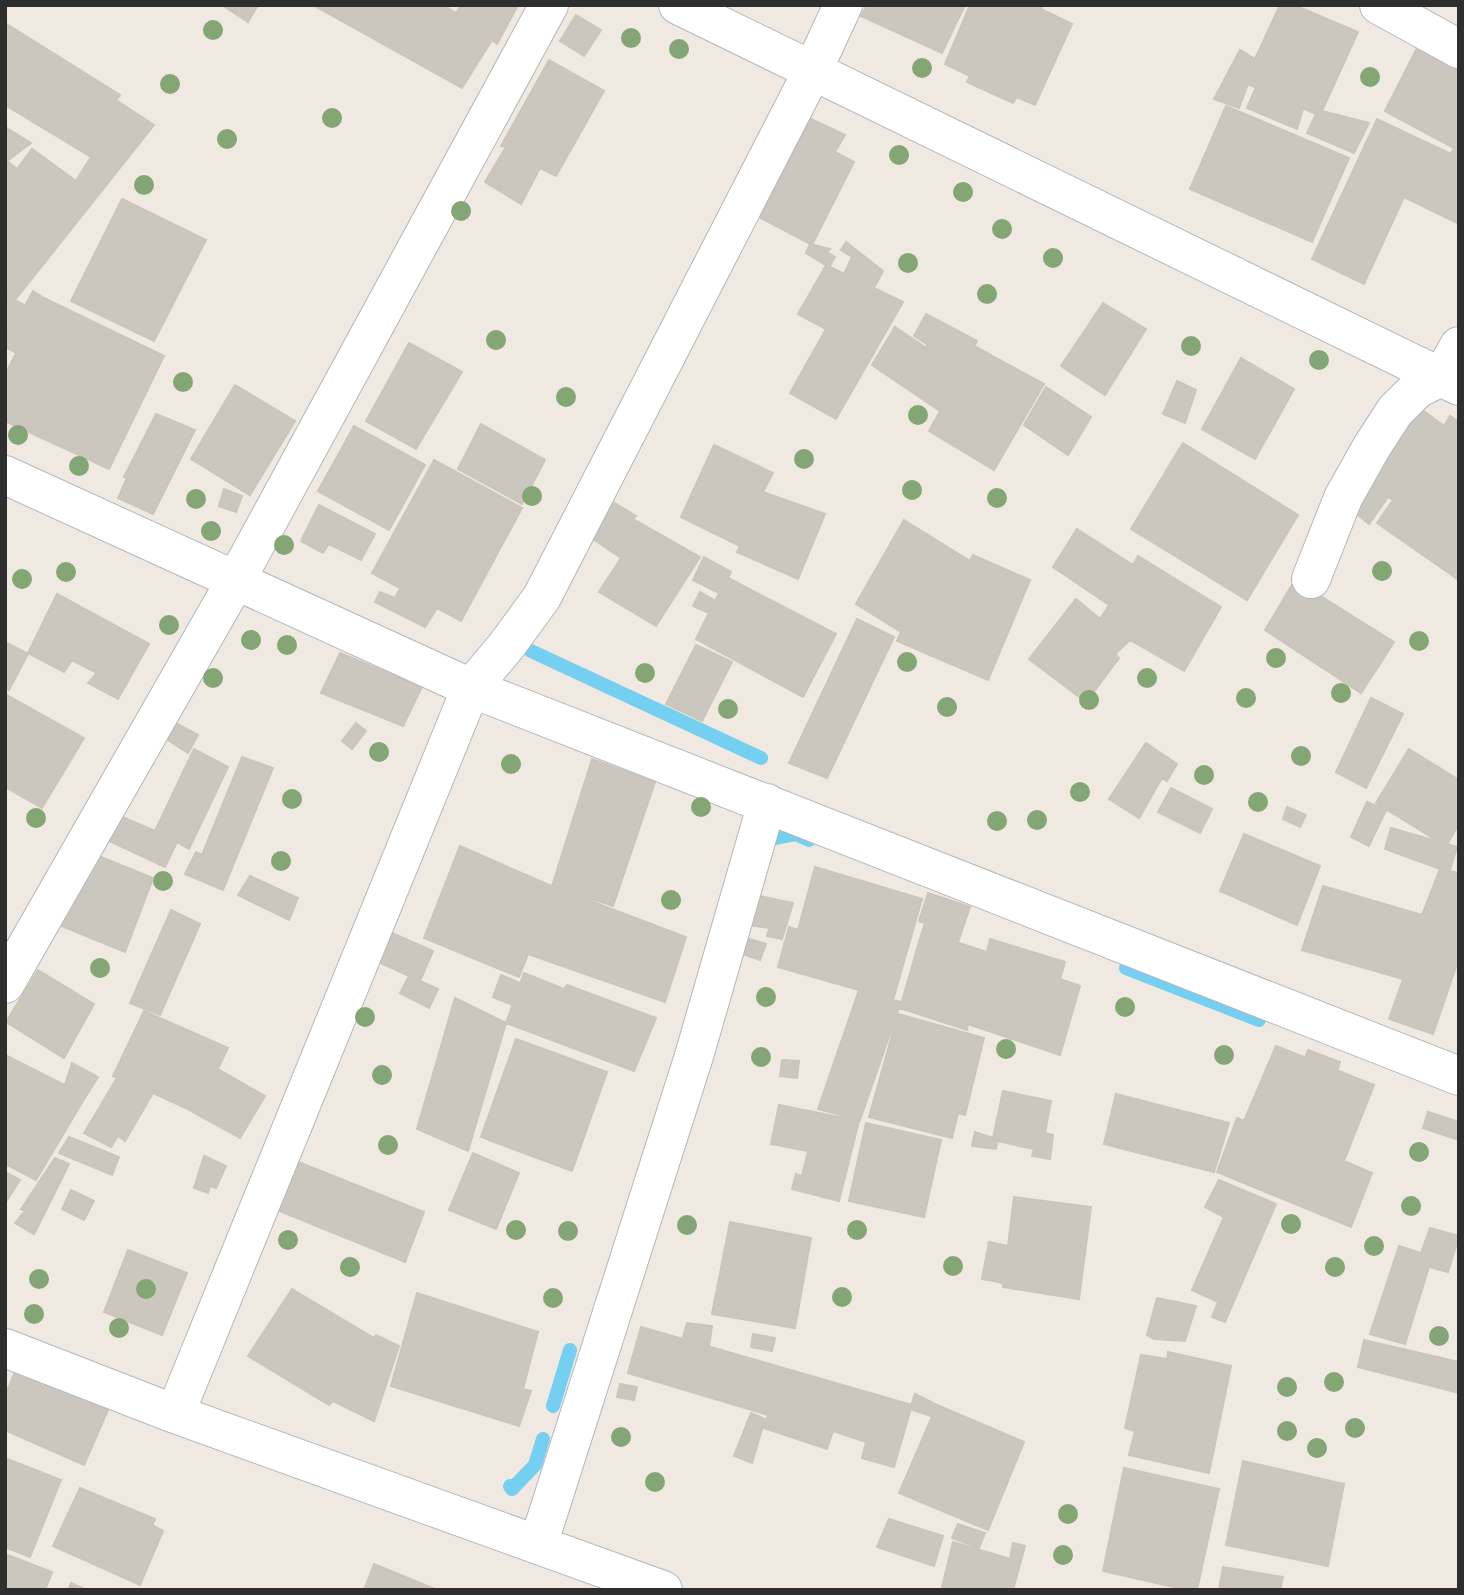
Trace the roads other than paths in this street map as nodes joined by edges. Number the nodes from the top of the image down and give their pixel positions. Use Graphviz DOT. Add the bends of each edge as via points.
graph roads {
  1 [pos="549,5"];
  2 [pos="678,5"];
  3 [pos="843,5"];
  4 [pos="1379,5"];
  5 [pos="1459,49"];
  6 [pos="812,72"];
  7 [pos="1453,370"];
  8 [pos="5,475"];
  9 [pos="1311,579"];
  10 [pos="236,580"];
  11 [pos="471,688"];
  12 [pos="767,803"];
  13 [pos="5,984"];
  14 [pos="1459,1076"];
  15 [pos="5,1348"];
  16 [pos="175,1414"];
  17 [pos="538,1545"];
  18 [pos="663,1590"];
  1 -- 10 [label="street"];
  2 -- 6 [label="street"];
  3 -- 6 [label="street"];
  4 -- 5 [label="street"];
  6 -- 7 [label="street"];
  6 -- 11 [label="street" via="542,597"];
  7 -- 9 [label="street" via="1417,388 1395,411 1343,498"];
  8 -- 10 [label="street"];
  10 -- 11 [label="street"];
  10 -- 13 [label="street"];
  11 -- 12 [label="street"];
  11 -- 16 [label="street"];
  12 -- 14 [label="street"];
  12 -- 17 [label="street" via="694,1056"];
  15 -- 16 [label="street"];
  16 -- 17 [label="street"];
  17 -- 18 [label="street"];
}
